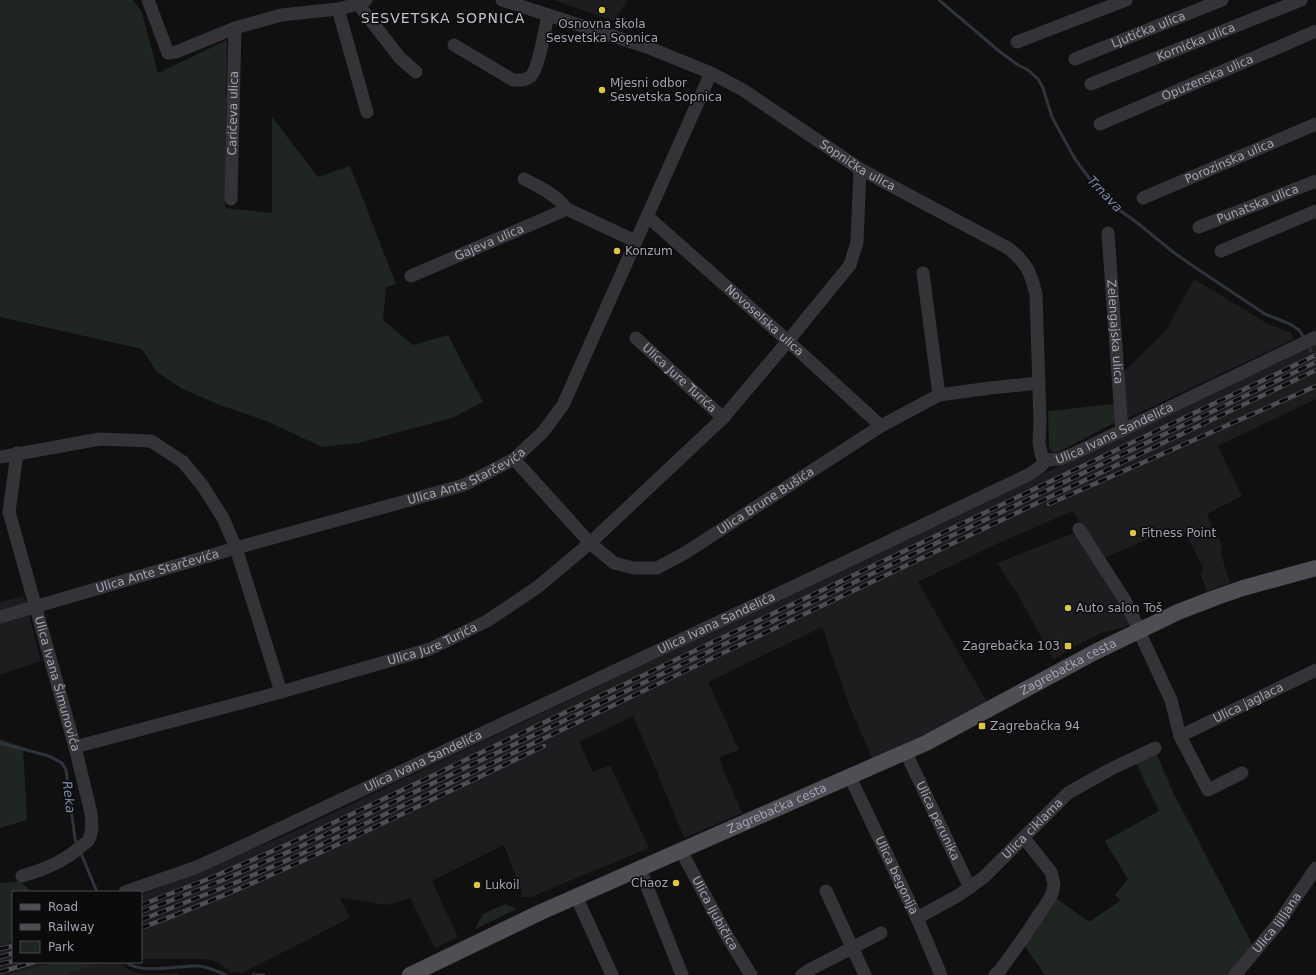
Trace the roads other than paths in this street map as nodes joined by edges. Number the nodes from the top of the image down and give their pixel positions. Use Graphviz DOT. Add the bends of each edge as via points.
graph roads {
  1 [pos="148,0"];
  2 [pos="502,0"];
  3 [pos="1126,0"];
  4 [pos="1222,0"];
  5 [pos="1301,0"];
  6 [pos="362,2"];
  7 [pos="338,9"];
  8 [pos="548,15"];
  9 [pos="235,28"];
  10 [pos="1316,31"];
  11 [pos="1017,42"];
  12 [pos="454,45"];
  13 [pos="1075,59"];
  14 [pos="416,72"];
  15 [pos="711,73"];
  16 [pos="1091,84"];
  17 [pos="367,112"];
  18 [pos="1100,124"];
  19 [pos="1316,124"];
  20 [pos="860,169"];
  21 [pos="524,179"];
  22 [pos="1316,180"];
  23 [pos="1143,198"];
  24 [pos="231,199"];
  25 [pos="567,209"];
  26 [pos="1316,211"];
  27 [pos="647,216"];
  28 [pos="1199,227"];
  29 [pos="1108,233"];
  30 [pos="635,241"];
  31 [pos="1221,251"];
  32 [pos="923,273"];
  33 [pos="411,276"];
  34 [pos="636,338"];
  35 [pos="1315,338"];
  36 [pos="788,341"];
  37 [pos="1039,382"];
  38 [pos="939,395"];
  39 [pos="723,418"];
  40 [pos="881,426"];
  41 [pos="1122,431"];
  42 [pos="17,453"];
  43 [pos="0,457"];
  44 [pos="514,459"];
  45 [pos="1046,460"];
  46 [pos="1079,529"];
  47 [pos="590,543"];
  48 [pos="236,548"];
  49 [pos="1316,568"];
  50 [pos="35,607"];
  51 [pos="0,617"];
  52 [pos="1139,630"];
  53 [pos="1316,670"];
  54 [pos="281,692"];
  55 [pos="1180,736"];
  56 [pos="75,747"];
  57 [pos="1155,748"];
  58 [pos="906,753"];
  59 [pos="1242,773"];
  60 [pos="850,778"];
  61 [pos="1024,838"];
  62 [pos="681,851"];
  63 [pos="1316,868"];
  64 [pos="640,869"];
  65 [pos="22,876"];
  66 [pos="970,888"];
  67 [pos="128,891"];
  68 [pos="826,891"];
  69 [pos="576,896"];
  70 [pos="917,918"];
  71 [pos="881,933"];
  72 [pos="852,947"];
  73 [pos="410,975"];
  74 [pos="612,975"];
  75 [pos="682,975"];
  76 [pos="751,975"];
  77 [pos="802,975"];
  78 [pos="865,975"];
  79 [pos="941,975"];
  80 [pos="995,975"];
  81 [pos="1235,975"];
  1 -- 9 [label="street" via="168,53"];
  2 -- 8 [label="street, Sopnička ulica"];
  3 -- 11 [label="street"];
  4 -- 13 [label="street, Ljutićka ulica"];
  5 -- 16 [label="street, Kornićka ulica"];
  6 -- 7 [label="street"];
  6 -- 14 [label="street" via="400,58"];
  7 -- 9 [label="street" via="281,15"];
  7 -- 17 [label="street"];
  8 -- 12 [label="street" via="537,64 532,75 524,81 513,80"];
  8 -- 15 [label="street, Sopnička ulica" via="647,47"];
  9 -- 24 [label="street, Carićeva ulica"];
  10 -- 18 [label="street, Opuzenska ulica"];
  15 -- 20 [label="street, Sopnička ulica" via="743,90"];
  15 -- 27 [label="street, Ulica Ante Starčevića"];
  19 -- 23 [label="street, Porozinska ulica"];
  20 -- 36 [label="street, Ulica Jure Turića" via="857,242 850,265"];
  20 -- 37 [label="street, Sopnička ulica" via="1008,248 1019,257 1027,268 1036,295"];
  21 -- 25 [label="street" via="545,190 562,202"];
  22 -- 28 [label="street, Punatska ulica"];
  25 -- 30 [label="street"];
  25 -- 33 [label="street, Gajeva ulica"];
  26 -- 31 [label="street"];
  27 -- 30 [label="street, Ulica Ante Starčevića"];
  27 -- 36 [label="street, Novoselska ulica"];
  29 -- 41 [label="street, Zelengajska ulica"];
  30 -- 44 [label="street, Ulica Ante Starčevića" via="563,405 543,432"];
  32 -- 38 [label="street"];
  34 -- 39 [label="street, Ulica Jure Turića"];
  35 -- 41 [label="street, Ulica Ivana Sandelića"];
  36 -- 39 [label="street, Ulica Jure Turića"];
  36 -- 40 [label="street, Novoselska ulica"];
  37 -- 38 [label="street, Ulica Brune Bušića"];
  37 -- 45 [label="street, Sopnička ulica" via="1039,443 1042,457"];
  38 -- 40 [label="street, Ulica Brune Bušića"];
  39 -- 47 [label="street, Ulica Jure Turića"];
  40 -- 47 [label="street, Ulica Brune Bušića" via="685,553 657,568 634,568 614,563"];
  41 -- 45 [label="street, Ulica Ivana Sandelića" via="1060,459"];
  42 -- 43 [label="street"];
  42 -- 48 [label="street" via="100,439 151,441 183,462 202,485 223,518"];
  42 -- 50 [label="street, Ulica Ivana Šimunovića" via="9,512"];
  44 -- 47 [label="street, Ulica Brune Bušića"];
  44 -- 48 [label="street, Ulica Ante Starčevića" via="464,485"];
  45 -- 67 [label="street, Ulica Ivana Sandelića" via="1030,474 244,846 197,867"];
  46 -- 52 [label="street" via="1124,599"];
  47 -- 54 [label="street, Ulica Jure Turića" via="539,586 487,621 430,649"];
  48 -- 50 [label="street, Ulica Ante Starčevića"];
  48 -- 54 [label="street"];
  49 -- 52 [label="main road, Zagrebačka cesta" via="1217,597"];
  50 -- 51 [label="street, Ulica Ante Starčevića"];
  50 -- 56 [label="street, Ulica Ivana Šimunovića"];
  52 -- 55 [label="street" via="1170,700"];
  52 -- 58 [label="main road, Zagrebačka cesta"];
  53 -- 55 [label="street, Ulica jaglaca"];
  54 -- 56 [label="street, Ulica Jure Turića"];
  55 -- 59 [label="street" via="1208,790"];
  56 -- 65 [label="street, Ulica Ivana Šimunovića" via="91,813 92,824 88,841 61,862"];
  57 -- 61 [label="street, Ulica ciklama" via="1068,793"];
  58 -- 60 [label="main road, Zagrebačka cesta"];
  58 -- 66 [label="street, Ulica perunika"];
  60 -- 62 [label="main road, Zagrebačka cesta"];
  60 -- 70 [label="street, Ulica begonija"];
  61 -- 66 [label="street, Ulica ciklama"];
  61 -- 80 [label="street" via="1051,872 1053,890 1002,969"];
  62 -- 64 [label="main road, Zagrebačka cesta"];
  62 -- 76 [label="street, Ulica ljubičica"];
  63 -- 81 [label="street, Ulica ljiljana" via="1277,925"];
  64 -- 69 [label="main road, Zagrebačka cesta"];
  64 -- 75 [label="street"];
  66 -- 70 [label="street, Ulica ciklama"];
  68 -- 72 [label="street"];
  69 -- 73 [label="main road, Zagrebačka cesta"];
  69 -- 74 [label="street"];
  70 -- 79 [label="street, Ulica begonija"];
  71 -- 72 [label="street"];
  72 -- 77 [label="street"];
  72 -- 78 [label="street"];
}
